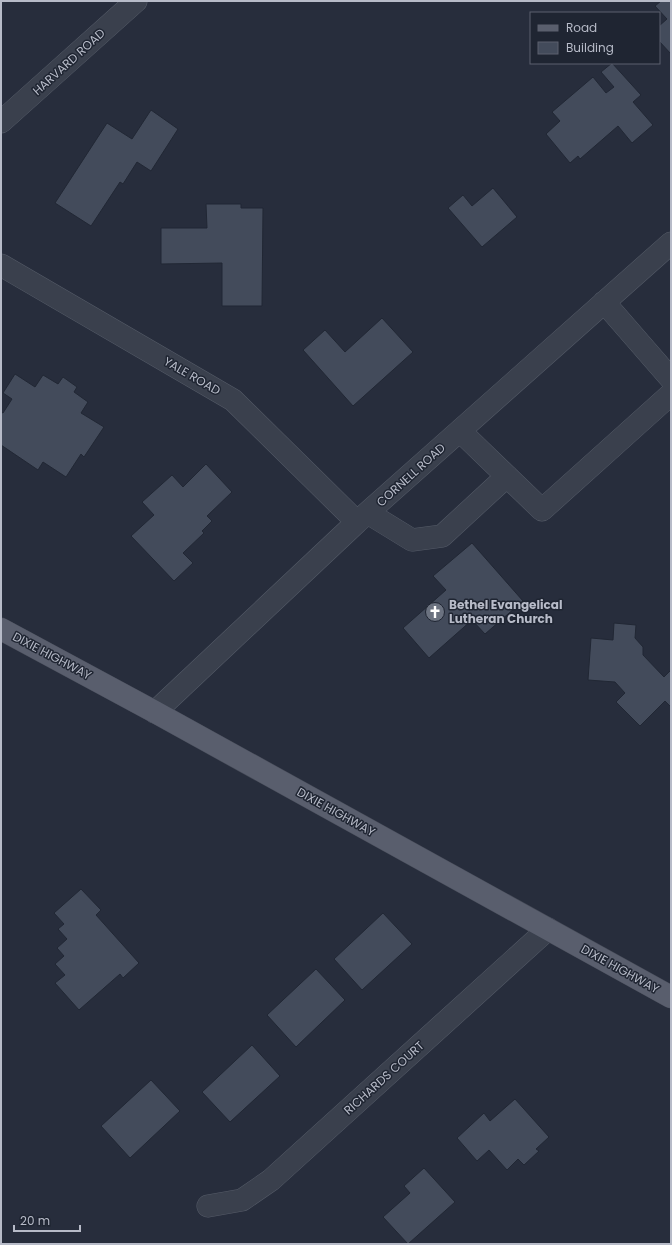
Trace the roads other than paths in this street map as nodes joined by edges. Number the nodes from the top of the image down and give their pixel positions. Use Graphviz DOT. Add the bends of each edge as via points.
graph roads {
  1 [pos="136,1"];
  2 [pos="1,122"];
  3 [pos="671,243"];
  4 [pos="1,265"];
  5 [pos="604,302"];
  6 [pos="671,379"];
  7 [pos="671,394"];
  8 [pos="460,431"];
  9 [pos="507,476"];
  10 [pos="363,517"];
  11 [pos="1,629"];
  12 [pos="155,712"];
  13 [pos="548,929"];
  14 [pos="671,997"];
  15 [pos="208,1206"];
  1 -- 2 [label="street, HARVARD ROAD"];
  3 -- 5 [label="street, CORNELL ROAD"];
  4 -- 10 [label="street, YALE ROAD" via="233,400"];
  5 -- 6 [label="street"];
  5 -- 8 [label="street, CORNELL ROAD"];
  7 -- 9 [label="street" via="542,510"];
  8 -- 9 [label="street"];
  8 -- 10 [label="street, CORNELL ROAD"];
  9 -- 10 [label="street, YALE ROAD" via="442,536 412,540"];
  10 -- 12 [label="street, CORNELL ROAD"];
  11 -- 12 [label="main road, DIXIE HIGHWAY"];
  12 -- 13 [label="main road, DIXIE HIGHWAY"];
  13 -- 14 [label="main road, DIXIE HIGHWAY"];
  13 -- 15 [label="street, RICHARDS COURT" via="270,1180 242,1200"];
}
